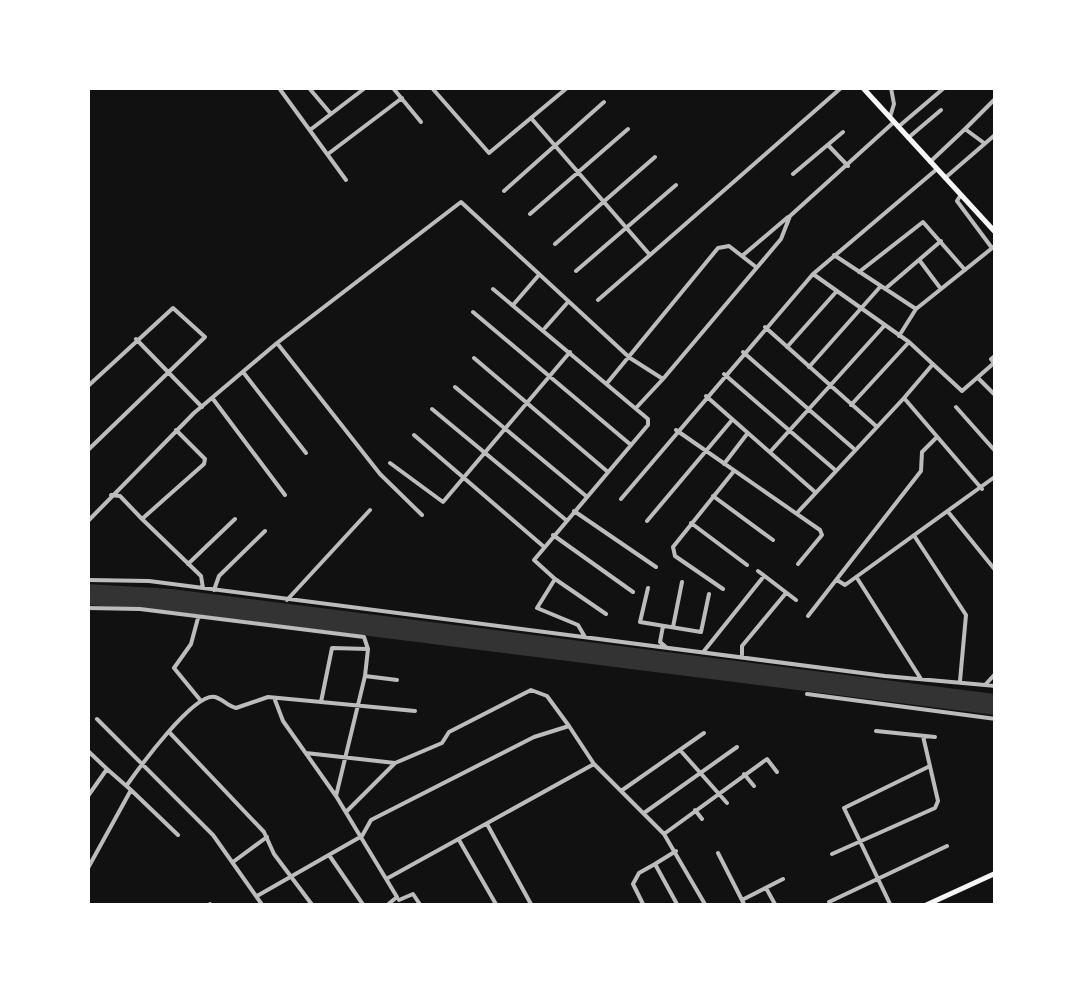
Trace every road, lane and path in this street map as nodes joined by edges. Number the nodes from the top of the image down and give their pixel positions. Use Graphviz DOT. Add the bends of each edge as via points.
graph roads {
  1 [pos="279,88"];
  2 [pos="309,88"];
  3 [pos="351,88"];
  4 [pos="366,88"];
  5 [pos="393,88"];
  6 [pos="432,88"];
  7 [pos="568,88"];
  8 [pos="841,88"];
  9 [pos="863,88"];
  10 [pos="891,88"];
  11 [pos="944,88"];
  12 [pos="357,94"];
  13 [pos="402,98"];
  14 [pos="996,98"];
  15 [pos="604,102"];
  16 [pos="941,110"];
  17 [pos="331,114"];
  18 [pos="531,118"];
  19 [pos="422,122"];
  20 [pos="894,122"];
  21 [pos="628,129"];
  22 [pos="965,129"];
  23 [pos="310,130"];
  24 [pos="842,132"];
  25 [pos="996,134"];
  26 [pos="908,138"];
  27 [pos="984,143"];
  28 [pos="828,145"];
  29 [pos="555,146"];
  30 [pos="328,154"];
  31 [pos="654,156"];
  32 [pos="930,162"];
  33 [pos="848,166"];
  34 [pos="937,169"];
  35 [pos="578,172"];
  36 [pos="793,174"];
  37 [pos="945,178"];
  38 [pos="346,180"];
  39 [pos="676,184"];
  40 [pos="504,190"];
  41 [pos="961,195"];
  42 [pos="604,201"];
  43 [pos="530,214"];
  44 [pos="790,216"];
  45 [pos="626,228"];
  46 [pos="996,233"];
  47 [pos="941,241"];
  48 [pos="555,244"];
  49 [pos="994,247"];
  50 [pos="650,254"];
  51 [pos="834,255"];
  52 [pos="742,256"];
  53 [pos="918,259"];
  54 [pos="756,267"];
  55 [pos="965,270"];
  56 [pos="576,272"];
  57 [pos="859,272"];
  58 [pos="813,274"];
  59 [pos="538,276"];
  60 [pos="882,288"];
  61 [pos="492,289"];
  62 [pos="941,289"];
  63 [pos="836,292"];
  64 [pos="598,300"];
  65 [pos="568,302"];
  66 [pos="513,306"];
  67 [pos="916,309"];
  68 [pos="859,310"];
  69 [pos="473,312"];
  70 [pos="884,326"];
  71 [pos="765,327"];
  72 [pos="544,330"];
  73 [pos="899,336"];
  74 [pos="136,339"];
  75 [pos="908,342"];
  76 [pos="277,343"];
  77 [pos="787,346"];
  78 [pos="570,352"];
  79 [pos="743,352"];
  80 [pos="993,357"];
  81 [pos="474,358"];
  82 [pos="630,358"];
  83 [pos="933,364"];
  84 [pos="810,366"];
  85 [pos="168,372"];
  86 [pos="243,372"];
  87 [pos="724,374"];
  88 [pos="548,376"];
  89 [pos="663,379"];
  90 [pos="979,379"];
  91 [pos="607,384"];
  92 [pos="830,385"];
  93 [pos="88,386"];
  94 [pos="455,387"];
  95 [pos="706,396"];
  96 [pos="996,396"];
  97 [pos="212,398"];
  98 [pos="904,398"];
  99 [pos="527,402"];
  100 [pos="852,405"];
  101 [pos="202,406"];
  102 [pos="636,408"];
  103 [pos="809,408"];
  104 [pos="956,408"];
  105 [pos="432,409"];
  106 [pos="732,420"];
  107 [pos="876,426"];
  108 [pos="176,430"];
  109 [pos="504,430"];
  110 [pos="676,430"];
  111 [pos="790,430"];
  112 [pos="748,434"];
  113 [pos="414,435"];
  114 [pos="938,437"];
  115 [pos="631,445"];
  116 [pos="853,448"];
  117 [pos="88,450"];
  118 [pos="705,451"];
  119 [pos="770,452"];
  120 [pos="996,452"];
  121 [pos="306,453"];
  122 [pos="483,454"];
  123 [pos="390,462"];
  124 [pos="724,464"];
  125 [pos="834,470"];
  126 [pos="734,471"];
  127 [pos="608,472"];
  128 [pos="996,476"];
  129 [pos="463,479"];
  130 [pos="982,489"];
  131 [pos="815,492"];
  132 [pos="111,495"];
  133 [pos="285,495"];
  134 [pos="586,496"];
  135 [pos="714,496"];
  136 [pos="621,499"];
  137 [pos="370,510"];
  138 [pos="574,510"];
  139 [pos="796,513"];
  140 [pos="948,514"];
  141 [pos="422,515"];
  142 [pos="142,519"];
  143 [pos="236,519"];
  144 [pos="88,520"];
  145 [pos="566,520"];
  146 [pos="647,521"];
  147 [pos="691,523"];
  148 [pos="265,531"];
  149 [pos="553,535"];
  150 [pos="915,537"];
  151 [pos="774,540"];
  152 [pos="543,546"];
  153 [pos="188,564"];
  154 [pos="798,564"];
  155 [pos="746,565"];
  156 [pos="656,567"];
  157 [pos="758,571"];
  158 [pos="996,572"];
  159 [pos="764,576"];
  160 [pos="856,576"];
  161 [pos="555,578"];
  162 [pos="836,579"];
  163 [pos="88,580"];
  164 [pos="682,582"];
  165 [pos="203,588"];
  166 [pos="648,588"];
  167 [pos="722,589"];
  168 [pos="214,590"];
  169 [pos="632,592"];
  170 [pos="786,593"];
  171 [pos="709,594"];
  172 [pos="287,600"];
  173 [pos="796,600"];
  174 [pos="88,608"];
  175 [pos="606,614"];
  176 [pos="808,616"];
  177 [pos="198,618"];
  178 [pos="663,626"];
  179 [pos="673,626"];
  180 [pos="584,638"];
  181 [pos="666,647"];
  182 [pos="368,650"];
  183 [pos="704,651"];
  184 [pos="742,655"];
  185 [pos="996,673"];
  186 [pos="364,676"];
  187 [pos="921,679"];
  188 [pos="397,680"];
  189 [pos="960,682"];
  190 [pos="985,684"];
  191 [pos="996,686"];
  192 [pos="806,694"];
  193 [pos="274,698"];
  194 [pos="202,701"];
  195 [pos="321,702"];
  196 [pos="358,704"];
  197 [pos="415,711"];
  198 [pos="996,719"];
  199 [pos="97,720"];
  200 [pos="569,726"];
  201 [pos="876,730"];
  202 [pos="169,732"];
  203 [pos="704,733"];
  204 [pos="924,736"];
  205 [pos="935,737"];
  206 [pos="736,747"];
  207 [pos="680,750"];
  208 [pos="88,751"];
  209 [pos="306,753"];
  210 [pos="346,758"];
  211 [pos="396,763"];
  212 [pos="594,764"];
  213 [pos="141,765"];
  214 [pos="930,766"];
  215 [pos="107,769"];
  216 [pos="700,772"];
  217 [pos="778,772"];
  218 [pos="744,774"];
  219 [pos="754,786"];
  220 [pos="129,788"];
  221 [pos="620,791"];
  222 [pos="718,793"];
  223 [pos="88,796"];
  224 [pos="336,796"];
  225 [pos="727,803"];
  226 [pos="695,810"];
  227 [pos="346,811"];
  228 [pos="644,813"];
  229 [pos="702,819"];
  230 [pos="486,824"];
  231 [pos="664,834"];
  232 [pos="178,835"];
  233 [pos="362,836"];
  234 [pos="267,837"];
  235 [pos="459,840"];
  236 [pos="860,841"];
  237 [pos="947,846"];
  238 [pos="676,851"];
  239 [pos="88,852"];
  240 [pos="718,853"];
  241 [pos="329,854"];
  242 [pos="832,854"];
  243 [pos="94,857"];
  244 [pos="233,862"];
  245 [pos="654,864"];
  246 [pos="88,868"];
  247 [pos="996,873"];
  248 [pos="292,876"];
  249 [pos="388,878"];
  250 [pos="877,878"];
  251 [pos="783,880"];
  252 [pos="766,888"];
  253 [pos="256,896"];
  254 [pos="399,901"];
  255 [pos="830,902"];
  256 [pos="531,903"];
  257 [pos="743,903"];
  258 [pos="263,906"];
  259 [pos="313,906"];
  260 [pos="364,906"];
  261 [pos="386,906"];
  262 [pos="421,906"];
  263 [pos="497,906"];
  264 [pos="521,906"];
  265 [pos="644,906"];
  266 [pos="678,906"];
  267 [pos="706,906"];
  268 [pos="776,906"];
  269 [pos="891,906"];
  270 [pos="924,906"];
  1 -- 23 [label="street"];
  2 -- 17 [label="street"];
  3 -- 12 [label="street"];
  4 -- 12 [label="street"];
  5 -- 13 [label="street"];
  6 -- 18 [label="street" via="489,153"];
  7 -- 18 [label="street"];
  8 -- 50 [label="street"];
  9 -- 20 [label="main road"];
  10 -- 20 [label="street"];
  11 -- 20 [label="street"];
  12 -- 17 [label="street"];
  13 -- 19 [label="street"];
  13 -- 30 [label="street"];
  14 -- 22 [label="street"];
  15 -- 29 [label="street"];
  16 -- 26 [label="street"];
  17 -- 23 [label="street"];
  18 -- 29 [label="street"];
  20 -- 26 [label="main road"];
  20 -- 33 [label="street"];
  21 -- 35 [label="street"];
  22 -- 27 [label="street"];
  22 -- 32 [label="street"];
  23 -- 30 [label="street"];
  24 -- 28 [label="street"];
  25 -- 27 [label="street"];
  26 -- 32 [label="main road"];
  27 -- 37 [label="street"];
  28 -- 33 [label="street"];
  28 -- 36 [label="street"];
  29 -- 35 [label="street"];
  29 -- 40 [label="street"];
  30 -- 38 [label="street"];
  31 -- 42 [label="street"];
  32 -- 34 [label="main road"];
  33 -- 44 [label="street"];
  34 -- 37 [label="main road"];
  34 -- 51 [label="street"];
  35 -- 42 [label="street"];
  35 -- 43 [label="street"];
  37 -- 41 [label="main road"];
  39 -- 45 [label="street"];
  41 -- 46 [label="main road"];
  41 -- 49 [label="street" via="957,201"];
  42 -- 45 [label="street"];
  42 -- 48 [label="street"];
  44 -- 52 [label="street"];
  44 -- 54 [label="street" via="781,239"];
  45 -- 50 [label="street"];
  45 -- 56 [label="street"];
  47 -- 53 [label="street"];
  47 -- 55 [label="street"];
  47 -- 57 [label="street" via="923,222"];
  49 -- 55 [label="street"];
  50 -- 64 [label="street"];
  51 -- 57 [label="street"];
  51 -- 58 [label="street"];
  52 -- 54 [label="street"];
  52 -- 82 [label="street" via="729,246 718,248"];
  53 -- 60 [label="street"];
  53 -- 62 [label="street"];
  54 -- 89 [label="street"];
  55 -- 62 [label="street"];
  57 -- 60 [label="street"];
  58 -- 63 [label="street"];
  58 -- 71 [label="street"];
  59 -- 65 [label="street"];
  59 -- 66 [label="street"];
  59 -- 76 [label="street" via="458,203"];
  60 -- 67 [label="street"];
  60 -- 68 [label="street"];
  61 -- 66 [label="street"];
  62 -- 67 [label="street"];
  63 -- 68 [label="street"];
  63 -- 77 [label="street"];
  65 -- 72 [label="street"];
  65 -- 82 [label="street"];
  66 -- 72 [label="street"];
  67 -- 73 [label="street"];
  68 -- 70 [label="street"];
  68 -- 84 [label="street"];
  69 -- 88 [label="street"];
  70 -- 73 [label="street"];
  70 -- 92 [label="street"];
  71 -- 77 [label="street"];
  71 -- 79 [label="street"];
  72 -- 78 [label="street"];
  73 -- 75 [label="street"];
  74 -- 85 [label="street"];
  74 -- 85 [label="street" via="178,308 205,339"];
  74 -- 93 [label="street"];
  75 -- 83 [label="street"];
  75 -- 100 [label="street"];
  76 -- 86 [label="street"];
  76 -- 141 [label="street" via="380,474"];
  77 -- 84 [label="street"];
  78 -- 88 [label="street"];
  78 -- 91 [label="street"];
  79 -- 87 [label="street"];
  79 -- 103 [label="street"];
  80 -- 90 [label="street"];
  81 -- 99 [label="street"];
  82 -- 89 [label="street"];
  82 -- 91 [label="street"];
  83 -- 90 [label="street" via="962,392"];
  83 -- 98 [label="street"];
  84 -- 92 [label="street"];
  85 -- 101 [label="street"];
  85 -- 117 [label="street"];
  86 -- 97 [label="street"];
  86 -- 121 [label="street"];
  87 -- 95 [label="street"];
  87 -- 111 [label="street"];
  88 -- 99 [label="street"];
  88 -- 115 [label="street"];
  89 -- 102 [label="street"];
  90 -- 96 [label="street"];
  91 -- 102 [label="street"];
  92 -- 100 [label="street"];
  92 -- 103 [label="street"];
  94 -- 109 [label="street"];
  95 -- 106 [label="street"];
  95 -- 110 [label="street"];
  97 -- 101 [label="street"];
  97 -- 133 [label="street"];
  98 -- 107 [label="street"];
  98 -- 114 [label="street"];
  99 -- 109 [label="street"];
  99 -- 127 [label="street"];
  100 -- 107 [label="street"];
  101 -- 108 [label="street"];
  102 -- 115 [label="street" via="648,422"];
  103 -- 111 [label="street"];
  103 -- 116 [label="street"];
  104 -- 120 [label="street"];
  105 -- 122 [label="street"];
  106 -- 112 [label="street"];
  106 -- 118 [label="street"];
  107 -- 116 [label="street"];
  108 -- 132 [label="street"];
  108 -- 142 [label="street" via="206,461"];
  109 -- 122 [label="street"];
  109 -- 134 [label="street"];
  110 -- 118 [label="street"];
  110 -- 136 [label="street"];
  111 -- 119 [label="street"];
  111 -- 125 [label="street"];
  112 -- 119 [label="street"];
  112 -- 124 [label="street"];
  113 -- 129 [label="street"];
  114 -- 130 [label="street"];
  114 -- 162 [label="street"];
  115 -- 127 [label="street"];
  116 -- 125 [label="street"];
  118 -- 124 [label="street"];
  118 -- 146 [label="street"];
  119 -- 131 [label="street"];
  122 -- 129 [label="street"];
  122 -- 145 [label="street"];
  123 -- 129 [label="street" via="440,503"];
  124 -- 126 [label="street"];
  125 -- 131 [label="street"];
  126 -- 135 [label="street"];
  126 -- 139 [label="street"];
  127 -- 134 [label="street"];
  128 -- 130 [label="street"];
  129 -- 152 [label="street"];
  130 -- 140 [label="street"];
  131 -- 139 [label="street"];
  132 -- 142 [label="street"];
  132 -- 144 [label="street"];
  134 -- 138 [label="street"];
  135 -- 147 [label="street"];
  135 -- 151 [label="street"];
  137 -- 172 [label="street"];
  138 -- 145 [label="street"];
  138 -- 156 [label="street"];
  139 -- 154 [label="street" via="822,535"];
  140 -- 150 [label="street"];
  140 -- 158 [label="street"];
  142 -- 153 [label="street"];
  143 -- 153 [label="street"];
  145 -- 149 [label="street"];
  147 -- 155 [label="street"];
  147 -- 167 [label="street" via="673,554"];
  148 -- 168 [label="street" via="219,576"];
  149 -- 152 [label="street"];
  149 -- 169 [label="street"];
  150 -- 160 [label="street"];
  150 -- 189 [label="street" via="966,615"];
  152 -- 161 [label="street" via="534,560"];
  153 -- 165 [label="street"];
  157 -- 159 [label="street"];
  159 -- 170 [label="street"];
  159 -- 183 [label="street"];
  160 -- 162 [label="street" via="846,584"];
  160 -- 187 [label="street"];
  161 -- 175 [label="street"];
  161 -- 180 [label="street" via="538,608 578,626"];
  162 -- 176 [label="street"];
  163 -- 165 [label="street"];
  164 -- 179 [label="street"];
  165 -- 168 [label="street"];
  166 -- 178 [label="street" via="640,622"];
  168 -- 172 [label="street"];
  170 -- 173 [label="street"];
  170 -- 184 [label="street" via="742,646"];
  171 -- 179 [label="street" via="701,632"];
  172 -- 180 [label="street"];
  174 -- 177 [label="street"];
  177 -- 182 [label="street" via="364,637"];
  177 -- 194 [label="street" via="174,668"];
  178 -- 179 [label="street"];
  178 -- 181 [label="street" via="660,642"];
  180 -- 181 [label="street"];
  181 -- 183 [label="street"];
  182 -- 186 [label="street"];
  182 -- 195 [label="street" via="331,648"];
  183 -- 184 [label="street"];
  184 -- 187 [label="street"];
  185 -- 190 [label="street"];
  186 -- 188 [label="street"];
  186 -- 196 [label="street"];
  187 -- 189 [label="street"];
  189 -- 190 [label="street"];
  190 -- 191 [label="street"];
  192 -- 198 [label="street"];
  193 -- 194 [label="street" via="236,708 216,697"];
  193 -- 195 [label="street"];
  193 -- 209 [label="street"];
  194 -- 202 [label="street"];
  195 -- 196 [label="street"];
  196 -- 197 [label="street"];
  196 -- 210 [label="street"];
  199 -- 213 [label="street"];
  200 -- 211 [label="street" via="548,696 531,690"];
  200 -- 212 [label="street"];
  200 -- 233 [label="street" via="534,737 371,820"];
  201 -- 204 [label="street"];
  202 -- 213 [label="street"];
  202 -- 234 [label="street"];
  203 -- 207 [label="street"];
  204 -- 205 [label="street"];
  204 -- 214 [label="street"];
  206 -- 216 [label="street"];
  207 -- 216 [label="street"];
  207 -- 221 [label="street"];
  208 -- 215 [label="street"];
  209 -- 210 [label="street"];
  209 -- 224 [label="street"];
  210 -- 211 [label="street"];
  210 -- 224 [label="street"];
  211 -- 227 [label="street"];
  212 -- 221 [label="street"];
  212 -- 230 [label="street"];
  213 -- 220 [label="street"];
  213 -- 244 [label="street"];
  214 -- 236 [label="street" via="935,808"];
  214 -- 236 [label="street" via="847,804 844,811"];
  215 -- 220 [label="street"];
  215 -- 223 [label="street"];
  216 -- 222 [label="street"];
  216 -- 228 [label="street"];
  217 -- 218 [label="street" via="767,759"];
  218 -- 219 [label="street"];
  218 -- 222 [label="street"];
  220 -- 232 [label="street"];
  220 -- 243 [label="street"];
  221 -- 228 [label="street"];
  222 -- 225 [label="street"];
  222 -- 226 [label="street"];
  224 -- 227 [label="street"];
  226 -- 229 [label="street"];
  226 -- 231 [label="street"];
  227 -- 233 [label="street"];
  228 -- 231 [label="street"];
  230 -- 235 [label="street"];
  230 -- 256 [label="street"];
  231 -- 238 [label="street"];
  233 -- 241 [label="street"];
  233 -- 249 [label="street"];
  234 -- 244 [label="street"];
  234 -- 248 [label="street"];
  235 -- 249 [label="street"];
  235 -- 263 [label="street"];
  236 -- 242 [label="street"];
  236 -- 250 [label="street"];
  237 -- 250 [label="street"];
  238 -- 245 [label="street"];
  238 -- 267 [label="street"];
  239 -- 243 [label="street"];
  240 -- 257 [label="street"];
  241 -- 248 [label="street"];
  241 -- 260 [label="street"];
  243 -- 246 [label="street"];
  244 -- 253 [label="street"];
  245 -- 265 [label="street" via="633,884"];
  245 -- 266 [label="street"];
  247 -- 270 [label="main road"];
  248 -- 253 [label="street"];
  248 -- 259 [label="street"];
  249 -- 254 [label="street"];
  250 -- 255 [label="street"];
  250 -- 269 [label="street"];
  251 -- 252 [label="street"];
  252 -- 257 [label="street"];
  252 -- 268 [label="street"];
  253 -- 258 [label="street"];
  254 -- 261 [label="street"];
  254 -- 262 [label="street" via="414,894"];
  256 -- 264 [label="street"];
}
